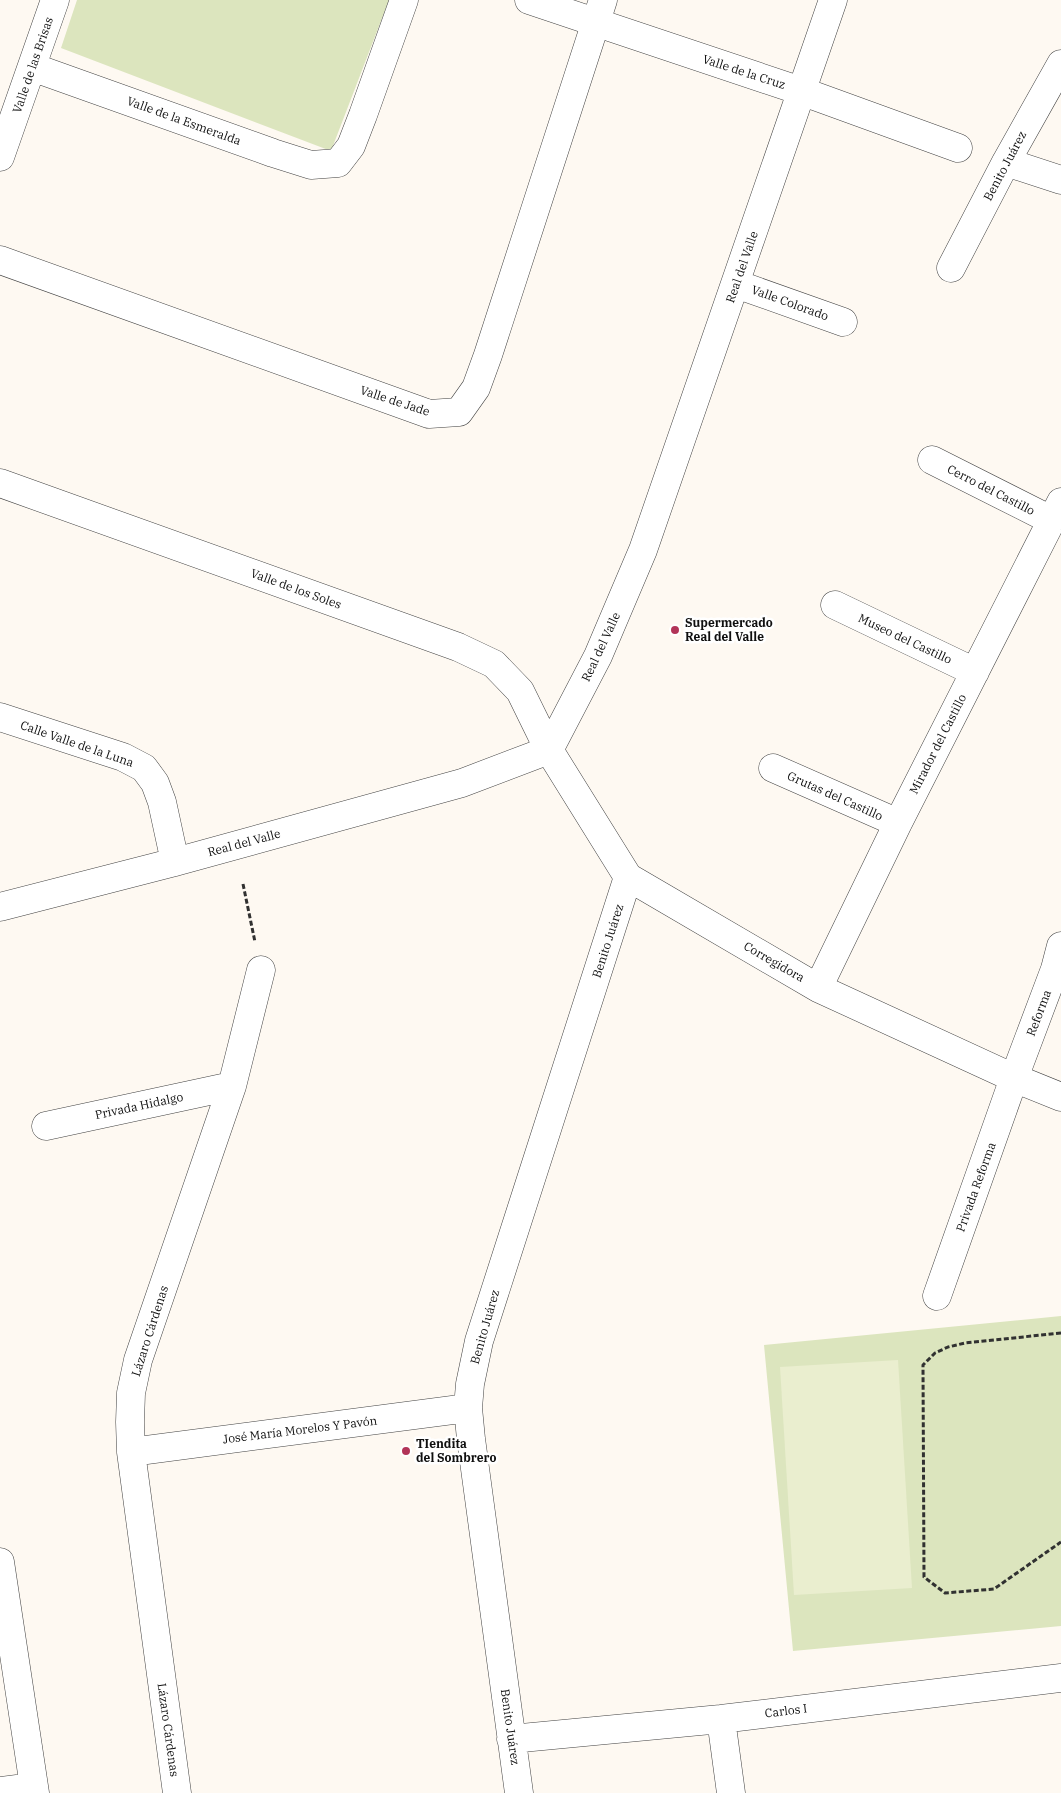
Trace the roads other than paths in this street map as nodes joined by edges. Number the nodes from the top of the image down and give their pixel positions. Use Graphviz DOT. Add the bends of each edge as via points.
graph roads {
  1 [pos="56,0"];
  2 [pos="404,0"];
  3 [pos="529,0"];
  4 [pos="834,0"];
  5 [pos="599,12"];
  6 [pos="1061,64"];
  7 [pos="32,67"];
  8 [pos="801,91"];
  9 [pos="958,148"];
  10 [pos="0,157"];
  11 [pos="1006,162"];
  12 [pos="1061,180"];
  13 [pos="0,260"];
  14 [pos="951,268"];
  15 [pos="736,284"];
  16 [pos="843,322"];
  17 [pos="932,460"];
  18 [pos="0,483"];
  19 [pos="1056,511"];
  20 [pos="835,605"];
  21 [pos="975,672"];
  22 [pos="0,717"];
  23 [pos="549,750"];
  24 [pos="772,768"];
  25 [pos="898,823"];
  26 [pos="175,862"];
  27 [pos="628,877"];
  28 [pos="0,907"];
  29 [pos="1061,946"];
  30 [pos="261,970"];
  31 [pos="818,988"];
  32 [pos="1014,1078"];
  33 [pos="232,1086"];
  34 [pos="1061,1097"];
  35 [pos="46,1126"];
  36 [pos="937,1296"];
  37 [pos="468,1408"];
  38 [pos="131,1452"];
  39 [pos="0,1562"];
  40 [pos="1061,1678"];
  41 [pos="721,1719"];
  42 [pos="511,1739"];
  43 [pos="34,1790"];
  44 [pos="0,1791"];
  45 [pos="177,1793"];
  46 [pos="519,1793"];
  47 [pos="732,1793"];
  1 -- 7 [label="street, Valle de las Brisas"];
  2 -- 7 [label="street, Valle de la Esmeralda" via="363,115 350,146 338,163 311,165 272,153"];
  3 -- 5 [label="street, Valle de la Cruz"];
  4 -- 8 [label="street, Real del Valle"];
  5 -- 8 [label="street, Valle de la Cruz"];
  5 -- 13 [label="street, Valle de Jade" via="488,355 476,388 459,412 429,414"];
  6 -- 11 [label="street, Benito Juárez"];
  7 -- 10 [label="street, Valle de las Brisas"];
  8 -- 9 [label="street, Valle de la Cruz"];
  8 -- 15 [label="street, Real del Valle"];
  11 -- 12 [label="street"];
  11 -- 14 [label="street, Benito Juárez"];
  15 -- 16 [label="street, Valle Colorado"];
  15 -- 23 [label="street, Real del Valle" via="643,550 598,656"];
  17 -- 19 [label="street, Cerro del Castillo"];
  18 -- 23 [label="street, Valle de los Soles" via="458,647 494,664 520,691"];
  19 -- 21 [label="street, Mirador del Castillo"];
  20 -- 21 [label="street, Museo del Castillo"];
  21 -- 25 [label="street, Mirador del Castillo"];
  22 -- 26 [label="street, Calle Valle de la Luna" via="123,757 144,768 155,783 162,802"];
  23 -- 26 [label="street, Real del Valle" via="462,783"];
  23 -- 27 [label="street, Corregidora"];
  24 -- 25 [label="street, Grutas del Castillo"];
  25 -- 31 [label="street, Mirador del Castillo"];
  26 -- 28 [label="street, Real del Valle"];
  27 -- 31 [label="street, Corregidora"];
  27 -- 37 [label="street, Benito Juárez" via="479,1340"];
  29 -- 32 [label="street, Reforma"];
  30 -- 33 [label="street, Lázaro Cárdenas"];
  31 -- 32 [label="street, Corregidora"];
  32 -- 34 [label="street, Corregidora"];
  32 -- 36 [label="street, Privada Reforma"];
  33 -- 35 [label="street, Privada Hidalgo"];
  33 -- 38 [label="street, Lázaro Cárdenas" via="138,1360 131,1393"];
  37 -- 38 [label="street, José María Morelos Y Pavón"];
  37 -- 42 [label="street, Benito Juárez"];
  38 -- 45 [label="street, Lázaro Cárdenas"];
  39 -- 43 [label="street"];
  40 -- 41 [label="street, Carlos I"];
  41 -- 42 [label="street, Carlos I"];
  41 -- 47 [label="street"];
  42 -- 46 [label="street, Benito Juárez"];
  43 -- 44 [label="street"];
}
